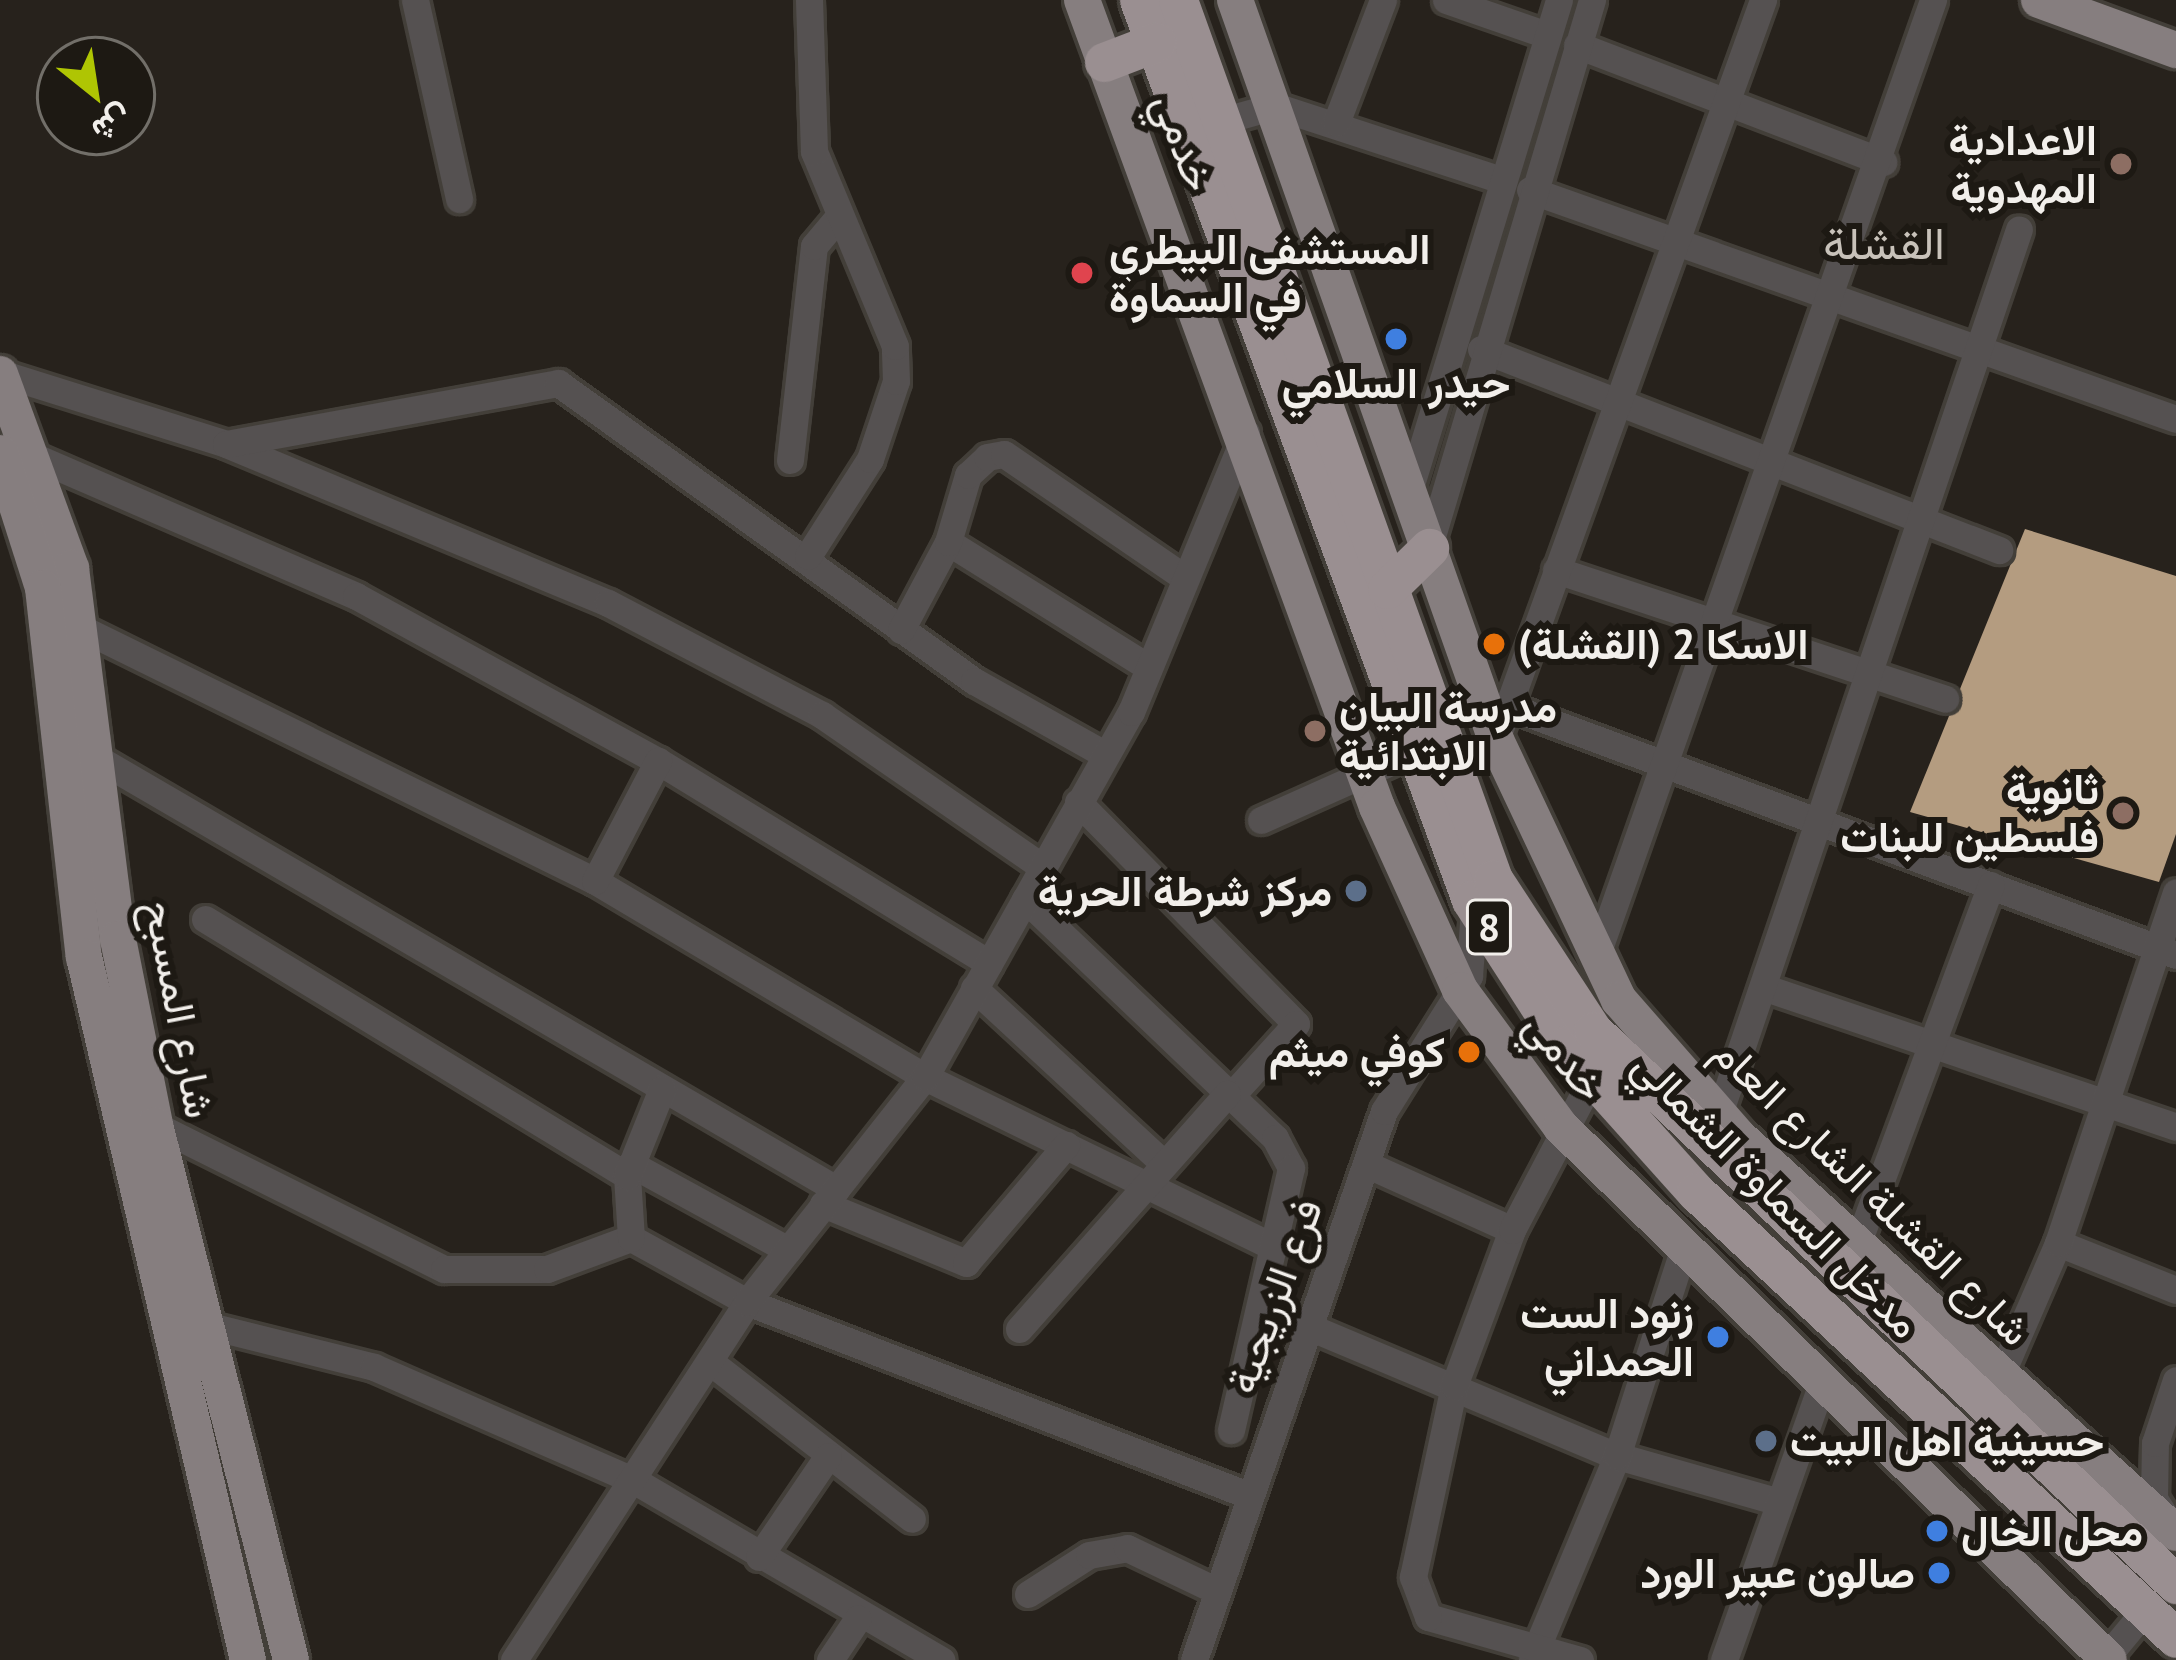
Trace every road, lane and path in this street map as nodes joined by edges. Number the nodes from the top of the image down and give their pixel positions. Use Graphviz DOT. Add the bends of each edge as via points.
graph roads {
  1 [pos="415,0"];
  2 [pos="809,0"];
  3 [pos="1082,0"];
  4 [pos="1139,0"];
  5 [pos="1178,0"];
  6 [pos="1235,0"];
  7 [pos="1383,0"];
  8 [pos="1446,0"];
  9 [pos="1559,0"];
  10 [pos="1592,0"];
  11 [pos="1763,0"];
  12 [pos="1933,0"];
  13 [pos="2051,2"];
  14 [pos="1547,35"];
  15 [pos="1156,42"];
  16 [pos="1577,45"];
  17 [pos="2176,50"];
  18 [pos="1104,62"];
  19 [pos="1728,101"];
  20 [pos="1275,106"];
  21 [pos="1221,121"];
  22 [pos="1336,123"];
  23 [pos="1883,162"];
  24 [pos="1498,179"];
  25 [pos="1530,190"];
  26 [pos="459,200"];
  27 [pos="835,221"];
  28 [pos="2019,229"];
  29 [pos="1672,244"];
  30 [pos="1832,305"];
  31 [pos="1481,349"];
  32 [pos="1981,357"];
  33 [pos="0,374"];
  34 [pos="1614,406"];
  35 [pos="2176,419"];
  36 [pos="1248,429"];
  37 [pos="226,444"];
  38 [pos="18,455"];
  39 [pos="790,460"];
  40 [pos="1772,467"];
  41 [pos="1409,491"];
  42 [pos="10,493"];
  43 [pos="1924,523"];
  44 [pos="948,542"];
  45 [pos="1429,548"];
  46 [pos="1999,550"];
  47 [pos="808,556"];
  48 [pos="1556,570"];
  49 [pos="1181,575"];
  50 [pos="1387,590"];
  51 [pos="1716,623"];
  52 [pos="77,626"];
  53 [pos="901,630"];
  54 [pos="1148,667"];
  55 [pos="1871,676"];
  56 [pos="1945,699"];
  57 [pos="1502,723"];
  58 [pos="1412,753"];
  59 [pos="1106,755"];
  60 [pos="95,757"];
  61 [pos="658,760"];
  62 [pos="1363,766"];
  63 [pos="1664,767"];
  64 [pos="1078,802"];
  65 [pos="1261,820"];
  66 [pos="1821,821"];
  67 [pos="1041,866"];
  68 [pos="596,881"];
  69 [pos="1991,885"];
  70 [pos="2176,892"];
  71 [pos="1025,899"];
  72 [pos="1471,900"];
  73 [pos="206,919"];
  74 [pos="2166,951"];
  75 [pos="1596,957"];
  76 [pos="1517,972"];
  77 [pos="981,976"];
  78 [pos="1465,983"];
  79 [pos="1763,988"];
  80 [pos="1934,1045"];
  81 [pos="925,1077"];
  82 [pos="1592,1078"];
  83 [pos="662,1089"];
  84 [pos="1229,1095"];
  85 [pos="2102,1102"];
  86 [pos="1719,1114"];
  87 [pos="155,1125"];
  88 [pos="1561,1127"];
  89 [pos="2176,1127"];
  90 [pos="1066,1145"];
  91 [pos="1366,1164"];
  92 [pos="629,1170"];
  93 [pos="1152,1172"];
  94 [pos="830,1197"];
  95 [pos="1512,1230"];
  96 [pos="631,1238"];
  97 [pos="2058,1243"];
  98 [pos="1857,1245"];
  99 [pos="1274,1247"];
  100 [pos="1684,1247"];
  101 [pos="788,1250"];
  102 [pos="2176,1290"];
  103 [pos="747,1302"];
  104 [pos="206,1325"];
  105 [pos="1307,1326"];
  106 [pos="1019,1329"];
  107 [pos="713,1364"];
  108 [pos="2000,1377"];
  109 [pos="2176,1380"];
  110 [pos="1823,1381"];
  111 [pos="1454,1386"];
  112 [pos="1231,1430"];
  113 [pos="235,1431"];
  114 [pos="194,1439"];
  115 [pos="828,1456"];
  116 [pos="1617,1456"];
  117 [pos="635,1481"];
  118 [pos="1248,1495"];
  119 [pos="1780,1502"];
  120 [pos="912,1520"];
  121 [pos="2174,1531"];
  122 [pos="759,1557"];
  123 [pos="1217,1591"];
  124 [pos="1028,1594"];
  125 [pos="2162,1596"];
  126 [pos="858,1618"];
  127 [pos="2176,1638"];
  128 [pos="1533,1653"];
  129 [pos="2106,1659"];
  130 [pos="248,1660"];
  131 [pos="291,1660"];
  132 [pos="514,1660"];
  133 [pos="830,1660"];
  134 [pos="941,1660"];
  135 [pos="1193,1660"];
  136 [pos="1580,1660"];
  137 [pos="1724,1660"];
  1 -- 26 [label="street"];
  2 -- 27 [label="street" via="814,151"];
  3 -- 18 [label="main road, خدمي"];
  4 -- 15 [label="highway, مدخل السماوة الشمالي / 8"];
  5 -- 21 [label="highway, مدخل السماوة الشمالي / 8"];
  6 -- 20 [label="main road, شارع القشلة الشارع العام"];
  7 -- 22 [label="street"];
  8 -- 14 [label="street"];
  9 -- 14 [label="street"];
  10 -- 16 [label="street"];
  11 -- 19 [label="street"];
  12 -- 23 [label="street"];
  13 -- 17 [label="main road"];
  14 -- 24 [label="street"];
  15 -- 18 [label="highway"];
  15 -- 58 [label="highway, مدخل السماوة الشمالي / 8"];
  16 -- 19 [label="street"];
  16 -- 25 [label="street"];
  18 -- 36 [label="main road, خدمي"];
  19 -- 23 [label="street"];
  19 -- 29 [label="street"];
  20 -- 21 [label="street"];
  20 -- 22 [label="street"];
  20 -- 41 [label="main road, شارع القشلة الشارع العام"];
  21 -- 50 [label="highway, مدخل السماوة الشمالي / 8"];
  22 -- 24 [label="street"];
  23 -- 30 [label="street"];
  24 -- 41 [label="street"];
  25 -- 29 [label="street"];
  25 -- 31 [label="street"];
  27 -- 39 [label="street" via="814,246"];
  27 -- 47 [label="street" via="870,280 896,381 870,459"];
  28 -- 32 [label="street"];
  29 -- 30 [label="street"];
  29 -- 34 [label="street"];
  30 -- 32 [label="street"];
  30 -- 40 [label="street"];
  31 -- 34 [label="street"];
  31 -- 45 [label="street"];
  32 -- 35 [label="street"];
  32 -- 43 [label="street"];
  33 -- 37 [label="street"];
  33 -- 38 [label="main road, شارع المسبح"];
  34 -- 40 [label="street"];
  34 -- 48 [label="street"];
  36 -- 49 [label="street"];
  36 -- 62 [label="main road, خدمي"];
  37 -- 47 [label="street" via="558,383"];
  37 -- 67 [label="street" via="710,656 822,715"];
  38 -- 42 [label="main road, شارع المسبح"];
  38 -- 52 [label="main road, شارع المسبح"];
  38 -- 61 [label="street" via="298,567"];
  40 -- 43 [label="street"];
  40 -- 51 [label="street"];
  41 -- 45 [label="main road, شارع القشلة الشارع العام"];
  42 -- 114 [label="main road, شارع المسبح" via="43,588 84,957"];
  43 -- 46 [label="street"];
  43 -- 55 [label="street"];
  44 -- 49 [label="street" via="968,475 1004,454"];
  44 -- 53 [label="street"];
  44 -- 54 [label="street"];
  45 -- 50 [label="highway"];
  45 -- 57 [label="main road, شارع القشلة الشارع العام"];
  47 -- 53 [label="street"];
  48 -- 51 [label="street"];
  48 -- 57 [label="street"];
  49 -- 54 [label="street"];
  50 -- 125 [label="highway, مدخل السماوة الشمالي / 8" via="1493,879 1593,1031"];
  51 -- 55 [label="street"];
  51 -- 63 [label="street"];
  52 -- 60 [label="main road, شارع المسبح"];
  52 -- 68 [label="street"];
  53 -- 59 [label="street"];
  54 -- 59 [label="street"];
  55 -- 56 [label="street"];
  55 -- 66 [label="street"];
  57 -- 63 [label="street"];
  57 -- 75 [label="main road, شارع القشلة الشارع العام"];
  58 -- 62 [label="street"];
  58 -- 72 [label="highway, مدخل السماوة الشمالي / 8"];
  59 -- 64 [label="street"];
  60 -- 83 [label="street"];
  60 -- 87 [label="main road, شارع المسبح"];
  61 -- 68 [label="street"];
  61 -- 77 [label="street"];
  62 -- 65 [label="street"];
  62 -- 78 [label="main road, خدمي"];
  63 -- 66 [label="street"];
  63 -- 75 [label="street"];
  64 -- 67 [label="street"];
  64 -- 84 [label="street" via="1296,1024"];
  66 -- 69 [label="street"];
  66 -- 79 [label="street"];
  67 -- 71 [label="street"];
  68 -- 81 [label="street"];
  69 -- 74 [label="street"];
  69 -- 80 [label="street"];
  70 -- 74 [label="street"];
  71 -- 77 [label="street"];
  71 -- 84 [label="street"];
  72 -- 76 [label="highway, مدخل السماوة الشمالي / 8"];
  72 -- 78 [label="street"];
  73 -- 92 [label="street"];
  74 -- 85 [label="street"];
  75 -- 86 [label="main road, شارع القشلة الشارع العام"];
  76 -- 78 [label="street"];
  76 -- 82 [label="highway, مدخل السماوة الشمالي / 8"];
  77 -- 81 [label="street"];
  77 -- 93 [label="street"];
  78 -- 88 [label="main road, خدمي"];
  78 -- 91 [label="street, فرع الزريجية" via="1384,1111"];
  79 -- 80 [label="street"];
  79 -- 86 [label="street"];
  80 -- 85 [label="street"];
  80 -- 98 [label="street"];
  81 -- 90 [label="street"];
  81 -- 94 [label="street"];
  82 -- 88 [label="street"];
  82 -- 125 [label="highway, مدخل السماوة الشمالي / 8" via="1696,1192"];
  83 -- 92 [label="street"];
  83 -- 94 [label="street"];
  84 -- 93 [label="street"];
  84 -- 99 [label="street" via="1291,1168"];
  85 -- 89 [label="street"];
  85 -- 97 [label="street"];
  86 -- 98 [label="main road, شارع القشلة الشارع العام"];
  87 -- 96 [label="street" via="444,1269 547,1268"];
  87 -- 104 [label="main road, شارع المسبح"];
  88 -- 95 [label="street"];
  88 -- 100 [label="main road, خدمي"];
  90 -- 93 [label="street"];
  90 -- 94 [label="street" via="966,1263"];
  91 -- 95 [label="street"];
  91 -- 105 [label="street, فرع الزريجية"];
  92 -- 96 [label="street"];
  92 -- 101 [label="street"];
  93 -- 99 [label="street"];
  93 -- 106 [label="street"];
  94 -- 101 [label="street"];
  95 -- 111 [label="street"];
  96 -- 103 [label="street"];
  97 -- 102 [label="street"];
  97 -- 108 [label="street"];
  98 -- 108 [label="main road, شارع القشلة الشارع العام"];
  99 -- 112 [label="street"];
  100 -- 110 [label="main road, خدمي"];
  100 -- 116 [label="street"];
  101 -- 103 [label="street"];
  103 -- 107 [label="street"];
  103 -- 118 [label="street"];
  104 -- 113 [label="main road, شارع المسبح"];
  104 -- 117 [label="street" via="374,1367"];
  105 -- 111 [label="street"];
  105 -- 118 [label="street, فرع الزريجية"];
  107 -- 115 [label="street"];
  107 -- 117 [label="street"];
  108 -- 121 [label="main road, شارع القشلة الشارع العام"];
  109 -- 121 [label="street" via="2155,1443 2154,1499"];
  110 -- 119 [label="street"];
  110 -- 129 [label="main road, خدمي"];
  111 -- 116 [label="street"];
  111 -- 128 [label="street" via="1413,1601 1428,1617"];
  113 -- 114 [label="main road"];
  113 -- 131 [label="main road, شارع المسبح"];
  114 -- 130 [label="main road, شارع المسبح"];
  115 -- 120 [label="street"];
  115 -- 122 [label="street"];
  116 -- 119 [label="street"];
  116 -- 128 [label="street"];
  117 -- 122 [label="street"];
  117 -- 132 [label="street"];
  118 -- 123 [label="street, فرع الزريجية"];
  119 -- 137 [label="street"];
  122 -- 126 [label="street"];
  123 -- 124 [label="street" via="1127,1549 1088,1555"];
  123 -- 135 [label="street, فرع الزريجية"];
  125 -- 127 [label="highway, مدخل السماوة الشمالي / 8"];
  125 -- 129 [label="street"];
  126 -- 133 [label="street"];
  126 -- 134 [label="street"];
  128 -- 136 [label="street"];
}
